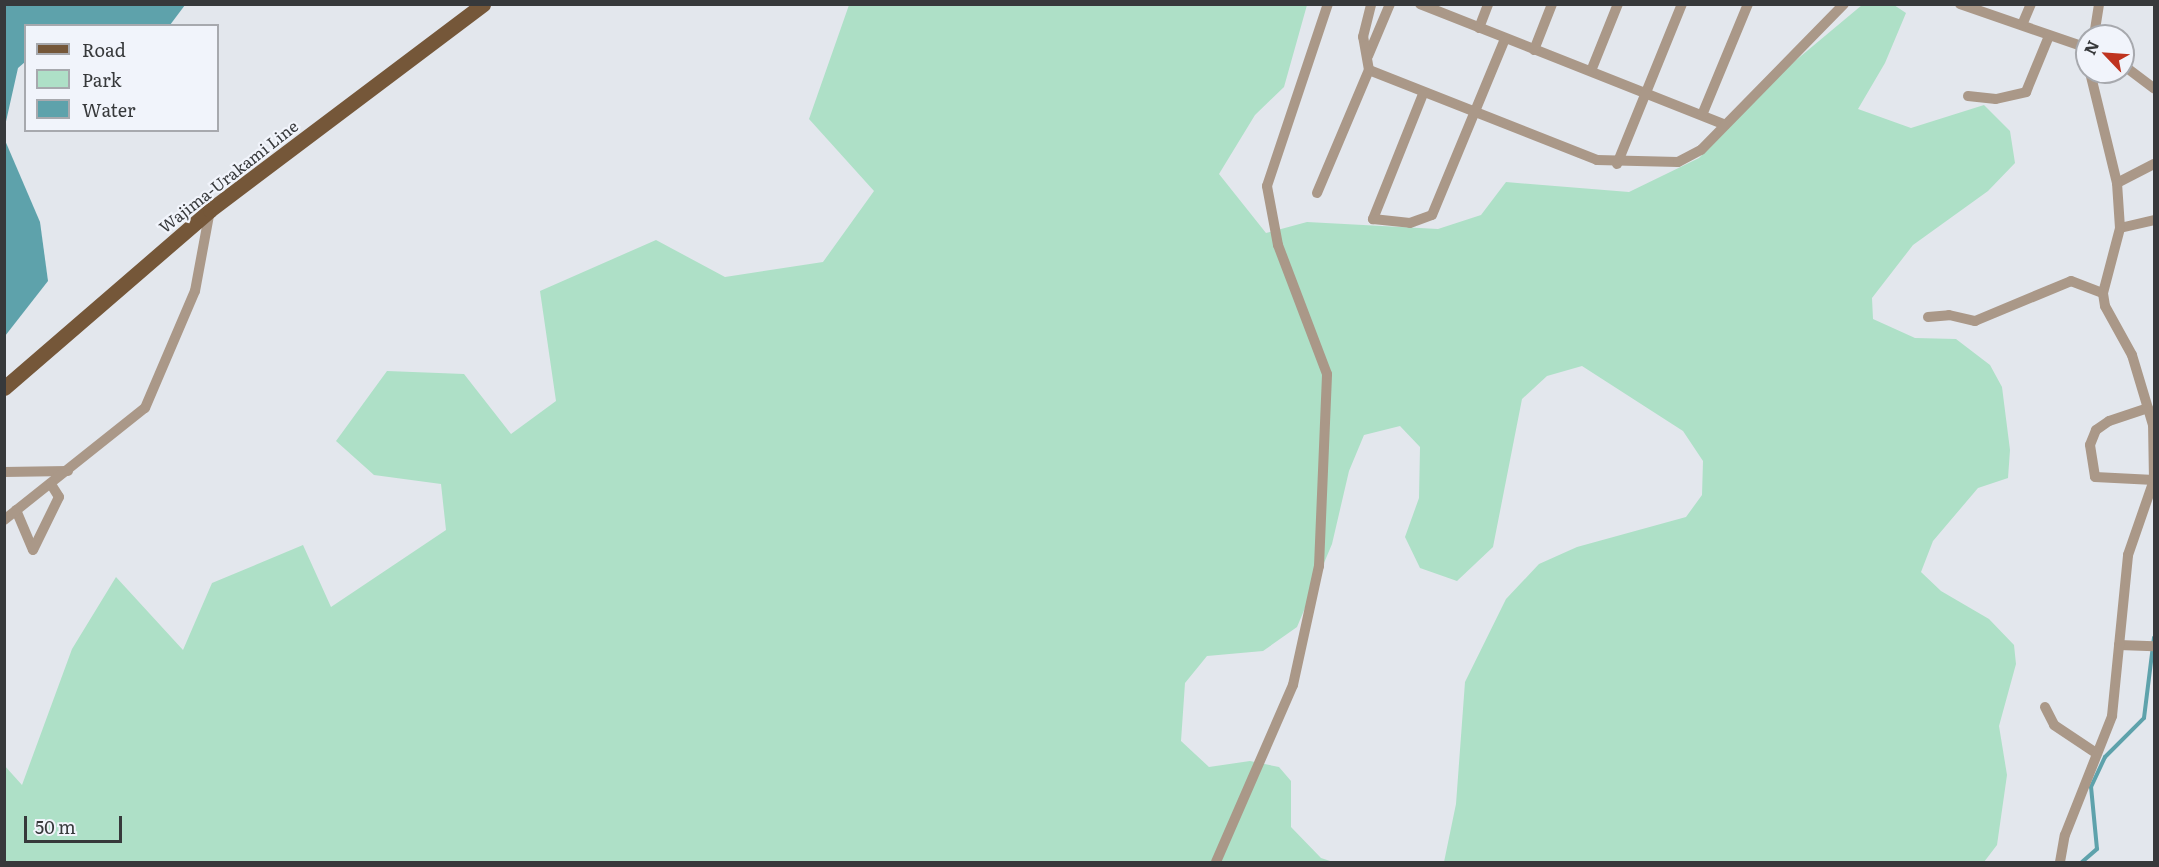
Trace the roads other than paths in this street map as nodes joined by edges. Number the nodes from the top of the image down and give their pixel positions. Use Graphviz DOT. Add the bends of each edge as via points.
graph roads {
  1 [pos="483,4"];
  2 [pos="1328,4"];
  3 [pos="1371,4"];
  4 [pos="1390,4"];
  5 [pos="1488,4"];
  6 [pos="1552,4"];
  7 [pos="1618,4"];
  8 [pos="1682,4"];
  9 [pos="1748,4"];
  10 [pos="1844,4"];
  11 [pos="2031,4"];
  12 [pos="2099,4"];
  13 [pos="1422,5"];
  14 [pos="1965,5"];
  15 [pos="2096,24"];
  16 [pos="2022,26"];
  17 [pos="1479,28"];
  18 [pos="2049,36"];
  19 [pos="1505,39"];
  20 [pos="2075,44"];
  21 [pos="1534,50"];
  22 [pos="1368,56"];
  23 [pos="1369,70"];
  24 [pos="1591,71"];
  25 [pos="2135,73"];
  26 [pos="2093,84"];
  27 [pos="2154,88"];
  28 [pos="1423,94"];
  29 [pos="1646,94"];
  30 [pos="1968,96"];
  31 [pos="1474,115"];
  32 [pos="1702,116"];
  33 [pos="1725,125"];
  34 [pos="1617,164"];
  35 [pos="2154,164"];
  36 [pos="2117,183"];
  37 [pos="1317,193"];
  38 [pos="210,210"];
  39 [pos="2154,220"];
  40 [pos="2120,228"];
  41 [pos="2103,293"];
  42 [pos="1928,317"];
  43 [pos="4,388"];
  44 [pos="2148,408"];
  45 [pos="68,471"];
  46 [pos="4,472"];
  47 [pos="2154,480"];
  48 [pos="51,484"];
  49 [pos="16,510"];
  50 [pos="4,520"];
  51 [pos="2119,645"];
  52 [pos="2151,646"];
  53 [pos="2045,707"];
  54 [pos="2096,753"];
  55 [pos="1216,862"];
  56 [pos="2060,862"];
  1 -- 38 [label="main road, Wajima-Urakami Line"];
  2 -- 55 [label="street" via="1267,186 1278,245 1327,374 1319,566 1293,685"];
  3 -- 22 [label="street" via="1363,37"];
  4 -- 22 [label="street"];
  5 -- 17 [label="street"];
  6 -- 21 [label="street"];
  7 -- 24 [label="street"];
  8 -- 29 [label="street"];
  9 -- 32 [label="street"];
  10 -- 33 [label="street"];
  11 -- 16 [label="street"];
  12 -- 15 [label="street"];
  13 -- 17 [label="street"];
  14 -- 16 [label="street"];
  16 -- 18 [label="street"];
  17 -- 19 [label="street"];
  18 -- 20 [label="street"];
  18 -- 30 [label="street" via="2025,92 1996,99"];
  19 -- 21 [label="street"];
  19 -- 31 [label="street"];
  21 -- 24 [label="street"];
  22 -- 23 [label="street"];
  23 -- 28 [label="street"];
  23 -- 37 [label="street"];
  24 -- 29 [label="street"];
  25 -- 27 [label="street"];
  26 -- 36 [label="street"];
  28 -- 31 [label="street"];
  28 -- 31 [label="street" via="1372,219 1410,223 1432,215"];
  29 -- 32 [label="street"];
  29 -- 34 [label="street"];
  31 -- 34 [label="street"];
  32 -- 33 [label="street"];
  33 -- 34 [label="street" via="1701,150 1678,162"];
  35 -- 36 [label="street"];
  36 -- 40 [label="street"];
  38 -- 43 [label="main road, Wajima-Urakami Line"];
  38 -- 45 [label="street" via="195,291 145,408"];
  39 -- 40 [label="street"];
  40 -- 41 [label="street"];
  41 -- 42 [label="street" via="2071,281 1975,321 1948,315"];
  41 -- 44 [label="street" via="2132,355"];
  44 -- 47 [label="street" via="2153,425"];
  44 -- 47 [label="street" via="2109,421 2096,430 2090,445 2095,477"];
  45 -- 46 [label="street"];
  45 -- 48 [label="street"];
  47 -- 51 [label="street" via="2127,555"];
  48 -- 49 [label="street"];
  48 -- 49 [label="street" via="59,497 33,550"];
  49 -- 50 [label="street"];
  51 -- 52 [label="street"];
  51 -- 54 [label="street" via="2112,716"];
  53 -- 54 [label="street" via="2054,725"];
  54 -- 56 [label="street" via="2065,835"];
}
